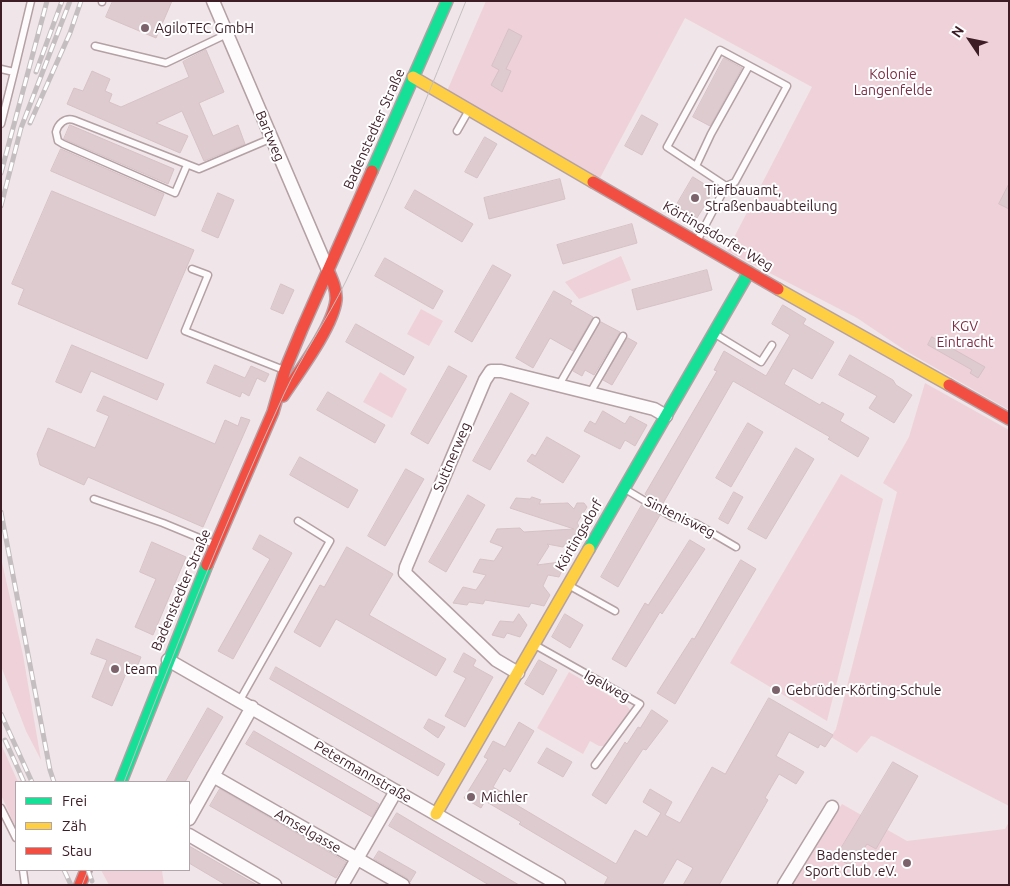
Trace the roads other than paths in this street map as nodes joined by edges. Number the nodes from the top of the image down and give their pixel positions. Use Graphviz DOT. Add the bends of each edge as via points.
graph roads {
  1 [pos="31,1"];
  2 [pos="212,1"];
  3 [pos="447,1"];
  4 [pos="227,34"];
  5 [pos="95,46"];
  6 [pos="749,66"];
  7 [pos="1,69"];
  8 [pos="14,72"];
  9 [pos="413,77"];
  10 [pos="469,110"];
  11 [pos="1,124"];
  12 [pos="457,131"];
  13 [pos="272,138"];
  14 [pos="186,164"];
  15 [pos="696,166"];
  16 [pos="726,186"];
  17 [pos="696,242"];
  18 [pos="192,269"];
  19 [pos="328,270"];
  20 [pos="749,272"];
  21 [pos="596,321"];
  22 [pos="714,334"];
  23 [pos="623,336"];
  24 [pos="772,345"];
  25 [pos="285,370"];
  26 [pos="297,374"];
  27 [pos="559,385"];
  28 [pos="590,393"];
  29 [pos="273,412"];
  30 [pos="666,416"];
  31 [pos="1009,420"];
  32 [pos="624,488"];
  33 [pos="94,499"];
  34 [pos="298,522"];
  35 [pos="215,545"];
  36 [pos="736,547"];
  37 [pos="568,585"];
  38 [pos="615,611"];
  39 [pos="534,645"];
  40 [pos="168,660"];
  41 [pos="518,673"];
  42 [pos="240,700"];
  43 [pos="252,707"];
  44 [pos="594,765"];
  45 [pos="213,776"];
  46 [pos="121,781"];
  47 [pos="396,791"];
  48 [pos="832,807"];
  49 [pos="1,808"];
  50 [pos="436,814"];
  51 [pos="190,817"];
  52 [pos="15,836"];
  53 [pos="190,836"];
  54 [pos="357,859"];
  55 [pos="23,871"];
  56 [pos="86,871"];
  57 [pos="551,883"];
  58 [pos="25,885"];
  59 [pos="80,885"];
  60 [pos="276,885"];
  61 [pos="342,885"];
  62 [pos="403,885"];
  63 [pos="784,885"];
  1 -- 8 [label="lane"];
  2 -- 4 [label="street, Bartweg"];
  3 -- 9 [label="street, Badenstedter Straße"];
  4 -- 5 [label="lane" via="166,63"];
  4 -- 13 [label="street, Bartweg"];
  6 -- 15 [label="lane"];
  6 -- 15 [label="lane" via="720,50 667,148"];
  6 -- 16 [label="lane" via="787,86 735,182"];
  7 -- 8 [label="lane"];
  8 -- 11 [label="lane"];
  9 -- 10 [label="street, Körtingsdorfer Weg"];
  9 -- 19 [label="street, Badenstedter Straße"];
  10 -- 12 [label="lane"];
  10 -- 17 [label="street, Körtingsdorfer Weg"];
  13 -- 14 [label="lane" via="199,169"];
  13 -- 19 [label="street, Bartweg"];
  14 -- 14 [label="lane" via="74,120 62,122 56,132 58,142 175,193"];
  15 -- 16 [label="lane"];
  16 -- 17 [label="lane"];
  17 -- 20 [label="street, Körtingsdorfer Weg"];
  18 -- 25 [label="lane" via="208,275 185,331"];
  19 -- 25 [label="street, Badenstedter Straße"];
  19 -- 26 [label="street, Badenstedter Straße" via="336,302"];
  20 -- 22 [label="street, Körtingsdorf"];
  20 -- 31 [label="street, Körtingsdorfer Weg"];
  21 -- 27 [label="lane"];
  22 -- 24 [label="lane" via="761,362"];
  22 -- 30 [label="street, Körtingsdorf"];
  23 -- 28 [label="lane"];
  25 -- 26 [label="lane"];
  25 -- 29 [label="street, Badenstedter Straße"];
  26 -- 29 [label="street, Badenstedter Straße"];
  27 -- 28 [label="street, Suttnerweg"];
  27 -- 41 [label="street, Suttnerweg" via="491,371 484,380 405,573 496,660"];
  28 -- 30 [label="street, Suttnerweg" via="654,409"];
  29 -- 35 [label="street, Badenstedter Straße"];
  30 -- 32 [label="street, Körtingsdorf"];
  32 -- 36 [label="lane, Sintenisweg" via="672,517 695,523"];
  32 -- 37 [label="street, Körtingsdorf"];
  33 -- 35 [label="lane" via="163,522"];
  34 -- 42 [label="lane" via="330,541"];
  35 -- 40 [label="street, Badenstedter Straße"];
  37 -- 38 [label="lane"];
  37 -- 39 [label="street, Körtingsdorf"];
  39 -- 41 [label="street, Körtingsdorf"];
  39 -- 44 [label="lane, Igelweg" via="640,704"];
  40 -- 42 [label="street, Petermannstraße"];
  40 -- 46 [label="street, Badenstedter Straße"];
  41 -- 50 [label="street, Körtingsdorf"];
  42 -- 43 [label="street, Petermannstraße"];
  43 -- 45 [label="street"];
  43 -- 47 [label="street, Petermannstraße"];
  45 -- 51 [label="street"];
  45 -- 54 [label="street, Amselgasse"];
  47 -- 50 [label="street, Petermannstraße"];
  47 -- 54 [label="street"];
  48 -- 63 [label="street"];
  49 -- 52 [label="lane"];
  50 -- 57 [label="street, Petermannstraße"];
  53 -- 60 [label="street"];
  54 -- 61 [label="street"];
  54 -- 62 [label="street, Amselgasse"];
  55 -- 58 [label="lane"];
  56 -- 59 [label="street"];
}
